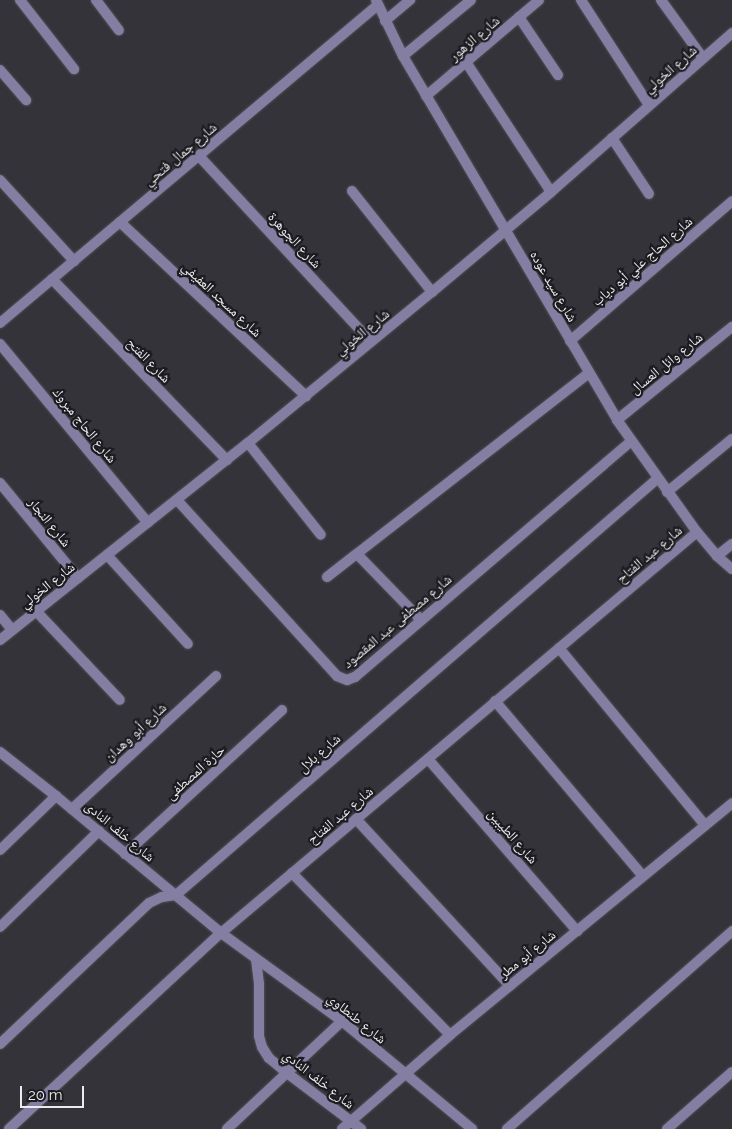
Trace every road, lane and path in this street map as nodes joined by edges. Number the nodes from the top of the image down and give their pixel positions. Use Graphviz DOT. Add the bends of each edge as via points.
graph roads {
  1 [pos="20,0"];
  2 [pos="96,0"];
  3 [pos="410,0"];
  4 [pos="471,0"];
  5 [pos="539,0"];
  6 [pos="581,0"];
  7 [pos="661,0"];
  8 [pos="377,3"];
  9 [pos="519,17"];
  10 [pos="385,21"];
  11 [pos="119,30"];
  12 [pos="732,32"];
  13 [pos="403,56"];
  14 [pos="703,58"];
  15 [pos="466,62"];
  16 [pos="74,69"];
  17 [pos="0,70"];
  18 [pos="558,75"];
  19 [pos="426,96"];
  20 [pos="26,100"];
  21 [pos="649,105"];
  22 [pos="612,138"];
  23 [pos="199,156"];
  24 [pos="0,180"];
  25 [pos="352,191"];
  26 [pos="551,192"];
  27 [pos="649,194"];
  28 [pos="732,201"];
  29 [pos="120,222"];
  30 [pos="505,230"];
  31 [pos="74,261"];
  32 [pos="52,279"];
  33 [pos="432,292"];
  34 [pos="0,323"];
  35 [pos="732,327"];
  36 [pos="570,341"];
  37 [pos="371,342"];
  38 [pos="0,344"];
  39 [pos="589,373"];
  40 [pos="306,396"];
  41 [pos="618,420"];
  42 [pos="732,439"];
  43 [pos="631,441"];
  44 [pos="248,443"];
  45 [pos="227,460"];
  46 [pos="657,479"];
  47 [pos="0,483"];
  48 [pos="667,492"];
  49 [pos="177,500"];
  50 [pos="148,523"];
  51 [pos="697,532"];
  52 [pos="321,536"];
  53 [pos="732,544"];
  54 [pos="357,554"];
  55 [pos="107,555"];
  56 [pos="717,556"];
  57 [pos="732,569"];
  58 [pos="327,577"];
  59 [pos="78,578"];
  60 [pos="36,611"];
  61 [pos="0,615"];
  62 [pos="421,620"];
  63 [pos="12,630"];
  64 [pos="0,640"];
  65 [pos="188,644"];
  66 [pos="558,648"];
  67 [pos="216,676"];
  68 [pos="120,700"];
  69 [pos="495,702"];
  70 [pos="282,710"];
  71 [pos="0,752"];
  72 [pos="428,759"];
  73 [pos="56,796"];
  74 [pos="732,803"];
  75 [pos="72,809"];
  76 [pos="356,819"];
  77 [pos="705,825"];
  78 [pos="99,831"];
  79 [pos="0,850"];
  80 [pos="126,854"];
  81 [pos="292,873"];
  82 [pos="643,876"];
  83 [pos="176,896"];
  84 [pos="0,927"];
  85 [pos="577,931"];
  86 [pos="732,931"];
  87 [pos="221,933"];
  88 [pos="256,959"];
  89 [pos="510,986"];
  90 [pos="342,1021"];
  91 [pos="450,1035"];
  92 [pos="0,1044"];
  93 [pos="732,1072"];
  94 [pos="287,1073"];
  95 [pos="404,1074"];
  96 [pos="351,1121"];
  97 [pos="9,1129"];
  98 [pos="227,1129"];
  99 [pos="342,1129"];
  100 [pos="361,1129"];
  101 [pos="472,1129"];
  102 [pos="507,1129"];
  103 [pos="668,1129"];
  1 -- 16 [label="street"];
  2 -- 11 [label="street"];
  3 -- 10 [label="street"];
  4 -- 13 [label="street"];
  5 -- 9 [label="street, شارع الزهور"];
  6 -- 21 [label="street"];
  7 -- 14 [label="street"];
  8 -- 10 [label="street, شارع سيد عوده"];
  8 -- 23 [label="street, شارع جمال فتحي"];
  9 -- 15 [label="street, شارع الزهور"];
  9 -- 18 [label="street"];
  10 -- 13 [label="street, شارع سيد عوده"];
  12 -- 14 [label="street, شارع الخولي"];
  13 -- 19 [label="street, شارع سيد عوده"];
  14 -- 21 [label="street, شارع الخولي"];
  15 -- 19 [label="street, شارع الزهور"];
  15 -- 26 [label="street"];
  17 -- 20 [label="street"];
  19 -- 30 [label="street, شارع سيد عوده"];
  21 -- 22 [label="street, شارع الخولي"];
  22 -- 26 [label="street, شارع الخولي"];
  22 -- 27 [label="street"];
  23 -- 29 [label="street, شارع جمال فتحي"];
  23 -- 37 [label="street, شارع الجوهرة"];
  24 -- 31 [label="street"];
  25 -- 33 [label="street"];
  26 -- 30 [label="street, شارع الخولي"];
  28 -- 36 [label="street, شارع الحاج علي أبو دياب"];
  29 -- 31 [label="street, شارع جمال فتحي"];
  29 -- 40 [label="street, شارع مسجد العفيفي"];
  30 -- 33 [label="street, شارع الخولي"];
  30 -- 36 [label="street, شارع سيد عوده"];
  31 -- 32 [label="street, شارع جمال فتحي"];
  32 -- 34 [label="street, شارع جمال فتحي"];
  32 -- 45 [label="street, شارع الفتح"];
  33 -- 37 [label="street, شارع الخولي"];
  35 -- 41 [label="street, شارع وائل العسال"];
  36 -- 39 [label="street, شارع سيد عوده"];
  37 -- 40 [label="street, شارع الخولي"];
  38 -- 50 [label="street, شارع الحاج مبروك"];
  39 -- 41 [label="street, شارع سيد عوده"];
  39 -- 54 [label="street"];
  40 -- 44 [label="street, شارع الخولي"];
  41 -- 43 [label="street, شارع سيد عوده"];
  42 -- 48 [label="street"];
  43 -- 46 [label="street, شارع سيد عوده"];
  43 -- 62 [label="street, شارع مصطفى عبد المقصود"];
  44 -- 45 [label="street, شارع الخولي"];
  44 -- 52 [label="street"];
  45 -- 49 [label="street, شارع الخولي"];
  46 -- 48 [label="street, شارع سيد عوده"];
  46 -- 83 [label="street, شارع بلال"];
  47 -- 59 [label="street, شارع النجار"];
  48 -- 51 [label="street, شارع سيد عوده"];
  49 -- 50 [label="street, شارع الخولي"];
  49 -- 62 [label="street, شارع مصطفى عبد المقصود" via="340,678 348,680 355,677"];
  50 -- 55 [label="street, شارع الخولي"];
  51 -- 56 [label="street, شارع سيد عوده"];
  51 -- 66 [label="street, شارع عبد الفتاح"];
  53 -- 56 [label="street"];
  54 -- 58 [label="street"];
  54 -- 62 [label="street"];
  55 -- 59 [label="street, شارع الخولي"];
  55 -- 65 [label="street"];
  56 -- 57 [label="street, شارع سيد عوده"];
  59 -- 60 [label="street, شارع الخولي"];
  60 -- 63 [label="street, شارع الخولي"];
  60 -- 68 [label="street"];
  61 -- 63 [label="street"];
  63 -- 64 [label="street, شارع الخولي"];
  66 -- 69 [label="street, شارع عبد الفتاح"];
  66 -- 77 [label="street"];
  67 -- 75 [label="street, شارع أبو وهدان"];
  69 -- 72 [label="street, شارع عبد الفتاح"];
  69 -- 82 [label="street"];
  70 -- 80 [label="street, حارة المصطفى"];
  71 -- 73 [label="street, شارع خلف النادى"];
  72 -- 76 [label="street, شارع عبد الفتاح"];
  72 -- 85 [label="street, شارع الطيبين"];
  73 -- 75 [label="street, شارع خلف النادى"];
  73 -- 79 [label="street"];
  74 -- 77 [label="street, شارع أبو مطر"];
  75 -- 78 [label="street, شارع خلف النادى"];
  76 -- 81 [label="street, شارع عبد الفتاح"];
  76 -- 89 [label="street"];
  77 -- 82 [label="street, شارع أبو مطر"];
  78 -- 80 [label="street, شارع خلف النادى"];
  78 -- 84 [label="street"];
  80 -- 83 [label="street, شارع خلف النادى"];
  81 -- 87 [label="street, شارع عبد الفتاح"];
  81 -- 91 [label="street"];
  82 -- 85 [label="street, شارع أبو مطر"];
  83 -- 87 [label="street, شارع خلف النادى"];
  83 -- 92 [label="street, شارع بلال" via="162,897 149,903"];
  85 -- 89 [label="street, شارع أبو مطر"];
  86 -- 102 [label="street"];
  87 -- 88 [label="street, شارع طنطاوي"];
  87 -- 97 [label="street, شارع عبد الفتاح"];
  88 -- 90 [label="street, شارع طنطاوي"];
  88 -- 94 [label="street, شارع خلف النادي" via="259,1036 269,1058"];
  89 -- 91 [label="street, شارع أبو مطر"];
  90 -- 94 [label="street"];
  90 -- 95 [label="street, شارع طنطاوي"];
  91 -- 95 [label="street, شارع أبو مطر"];
  93 -- 103 [label="street"];
  94 -- 96 [label="street, شارع خلف النادي"];
  94 -- 98 [label="street"];
  95 -- 96 [label="street, شارع أبو مطر"];
  95 -- 101 [label="street, شارع طنطاوي"];
  96 -- 99 [label="street, شارع أبو مطر"];
  96 -- 100 [label="street, شارع خلف النادي"];
}
